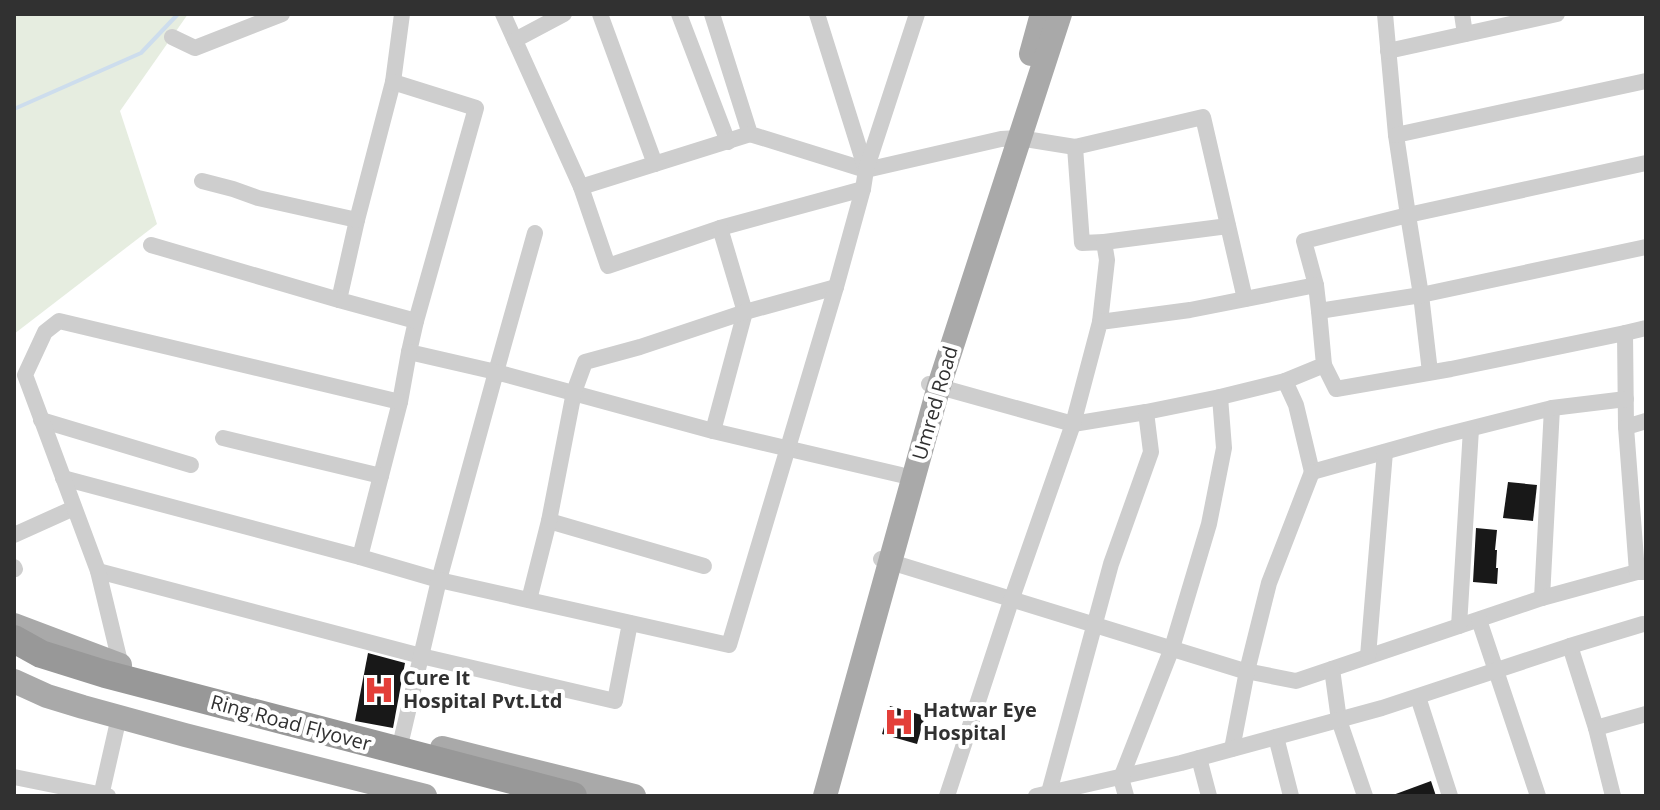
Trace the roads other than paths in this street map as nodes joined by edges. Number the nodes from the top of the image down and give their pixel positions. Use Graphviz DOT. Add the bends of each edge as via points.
graph roads {
  1 [pos="282,14"];
  2 [pos="402,14"];
  3 [pos="503,14"];
  4 [pos="564,14"];
  5 [pos="600,14"];
  6 [pos="679,14"];
  7 [pos="712,14"];
  8 [pos="817,14"];
  9 [pos="917,14"];
  10 [pos="1042,14"];
  11 [pos="1060,14"];
  12 [pos="1385,14"];
  13 [pos="1462,14"];
  14 [pos="1557,14"];
  15 [pos="1465,34"];
  16 [pos="172,37"];
  17 [pos="515,40"];
  18 [pos="1388,51"];
  19 [pos="1646,81"];
  20 [pos="393,82"];
  21 [pos="750,134"];
  22 [pos="1396,135"];
  23 [pos="1010,139"];
  24 [pos="728,142"];
  25 [pos="1075,147"];
  26 [pos="1646,163"];
  27 [pos="655,164"];
  28 [pos="866,170"];
  29 [pos="202,181"];
  30 [pos="581,187"];
  31 [pos="863,189"];
  32 [pos="1408,215"];
  33 [pos="357,220"];
  34 [pos="1228,226"];
  35 [pos="720,228"];
  36 [pos="535,233"];
  37 [pos="1104,242"];
  38 [pos="151,245"];
  39 [pos="1646,247"];
  40 [pos="1316,285"];
  41 [pos="836,287"];
  42 [pos="1421,295"];
  43 [pos="1245,299"];
  44 [pos="339,300"];
  45 [pos="1319,311"];
  46 [pos="745,312"];
  47 [pos="416,321"];
  48 [pos="1100,322"];
  49 [pos="1646,328"];
  50 [pos="1625,333"];
  51 [pos="409,352"];
  52 [pos="1324,365"];
  53 [pos="496,372"];
  54 [pos="1430,372"];
  55 [pos="1285,381"];
  56 [pos="933,385"];
  57 [pos="574,392"];
  58 [pos="1220,397"];
  59 [pos="1626,399"];
  60 [pos="400,402"];
  61 [pos="1552,408"];
  62 [pos="1146,412"];
  63 [pos="41,420"];
  64 [pos="1646,421"];
  65 [pos="1073,424"];
  66 [pos="1626,427"];
  67 [pos="1471,429"];
  68 [pos="713,431"];
  69 [pos="223,438"];
  70 [pos="788,449"];
  71 [pos="1385,452"];
  72 [pos="191,465"];
  73 [pos="1312,472"];
  74 [pos="901,475"];
  75 [pos="381,476"];
  76 [pos="63,478"];
  77 [pos="74,508"];
  78 [pos="549,521"];
  79 [pos="14,535"];
  80 [pos="360,557"];
  81 [pos="884,560"];
  82 [pos="704,566"];
  83 [pos="98,571"];
  84 [pos="1641,572"];
  85 [pos="439,580"];
  86 [pos="1012,598"];
  87 [pos="1542,598"];
  88 [pos="529,600"];
  89 [pos="1479,620"];
  90 [pos="630,623"];
  91 [pos="1094,623"];
  92 [pos="1643,624"];
  93 [pos="14,625"];
  94 [pos="1459,626"];
  95 [pos="14,639"];
  96 [pos="1570,646"];
  97 [pos="1172,648"];
  98 [pos="421,656"];
  99 [pos="1368,656"];
  100 [pos="14,657"];
  101 [pos="121,666"];
  102 [pos="1332,669"];
  103 [pos="1247,671"];
  104 [pos="1495,671"];
  105 [pos="14,681"];
  106 [pos="1418,697"];
  107 [pos="843,704"];
  108 [pos="1646,714"];
  109 [pos="119,717"];
  110 [pos="1339,720"];
  111 [pos="1596,728"];
  112 [pos="402,737"];
  113 [pos="1276,737"];
  114 [pos="1232,749"];
  115 [pos="1199,758"];
  116 [pos="1121,778"];
  117 [pos="14,779"];
  118 [pos="103,795"];
  119 [pos="1043,795"];
  120 [pos="425,796"];
  121 [pos="503,796"];
  122 [pos="573,796"];
  123 [pos="634,796"];
  124 [pos="811,796"];
  125 [pos="825,796"];
  126 [pos="947,796"];
  127 [pos="1126,796"];
  128 [pos="1209,796"];
  129 [pos="1291,796"];
  130 [pos="1365,796"];
  131 [pos="1450,796"];
  132 [pos="1538,796"];
  133 [pos="1613,796"];
  1 -- 16 [label="street" via="195,48"];
  2 -- 20 [label="street"];
  3 -- 17 [label="street"];
  4 -- 17 [label="street"];
  5 -- 27 [label="street"];
  6 -- 24 [label="street"];
  7 -- 21 [label="street"];
  8 -- 28 [label="street"];
  9 -- 28 [label="street"];
  10 -- 23 [label="main road"];
  11 -- 23 [label="main road, Umred Road"];
  12 -- 18 [label="street"];
  13 -- 15 [label="street"];
  14 -- 15 [label="street"];
  15 -- 18 [label="street"];
  17 -- 30 [label="street"];
  18 -- 22 [label="street"];
  19 -- 22 [label="street"];
  20 -- 33 [label="street"];
  20 -- 47 [label="street" via="476,108"];
  21 -- 24 [label="street"];
  21 -- 28 [label="street"];
  22 -- 32 [label="street"];
  23 -- 25 [label="street"];
  23 -- 28 [label="street"];
  23 -- 56 [label="main road, Umred Road"];
  24 -- 27 [label="street"];
  25 -- 34 [label="street" via="1203,117"];
  25 -- 37 [label="street" via="1082,243"];
  26 -- 32 [label="street"];
  27 -- 30 [label="street"];
  28 -- 31 [label="street"];
  29 -- 33 [label="street"];
  30 -- 35 [label="street" via="608,266"];
  31 -- 35 [label="street"];
  31 -- 41 [label="street"];
  32 -- 40 [label="street" via="1304,241"];
  32 -- 42 [label="street"];
  33 -- 44 [label="street"];
  34 -- 37 [label="street"];
  34 -- 43 [label="street"];
  35 -- 46 [label="street"];
  36 -- 53 [label="street"];
  37 -- 48 [label="street"];
  38 -- 44 [label="street"];
  39 -- 42 [label="street"];
  40 -- 43 [label="street"];
  40 -- 45 [label="street"];
  41 -- 46 [label="street"];
  41 -- 70 [label="street"];
  42 -- 45 [label="street"];
  42 -- 54 [label="street"];
  43 -- 48 [label="street"];
  44 -- 47 [label="street"];
  45 -- 52 [label="street"];
  46 -- 57 [label="street" via="585,362"];
  46 -- 68 [label="street"];
  47 -- 51 [label="street"];
  48 -- 65 [label="street"];
  49 -- 50 [label="street"];
  50 -- 54 [label="street"];
  50 -- 59 [label="street"];
  51 -- 53 [label="street"];
  51 -- 60 [label="street"];
  52 -- 54 [label="street" via="1336,389"];
  52 -- 55 [label="street"];
  53 -- 57 [label="street"];
  53 -- 85 [label="street"];
  55 -- 58 [label="street"];
  55 -- 73 [label="street"];
  56 -- 65 [label="street"];
  56 -- 74 [label="main road"];
  56 -- 81 [label="main road, Umred Road"];
  57 -- 68 [label="street"];
  57 -- 78 [label="street"];
  58 -- 62 [label="street"];
  58 -- 97 [label="street" via="1224,448 1209,524"];
  59 -- 61 [label="street"];
  59 -- 66 [label="street"];
  60 -- 63 [label="street" via="59,321 45,332 25,375"];
  60 -- 75 [label="street"];
  61 -- 67 [label="street"];
  61 -- 87 [label="street"];
  62 -- 65 [label="street"];
  62 -- 91 [label="street" via="1151,452"];
  63 -- 72 [label="street"];
  63 -- 76 [label="street"];
  64 -- 66 [label="street"];
  65 -- 86 [label="street"];
  66 -- 84 [label="street"];
  67 -- 71 [label="street"];
  67 -- 94 [label="street"];
  68 -- 70 [label="street"];
  69 -- 75 [label="street"];
  70 -- 74 [label="street"];
  70 -- 90 [label="street" via="729,645"];
  71 -- 73 [label="street"];
  71 -- 99 [label="street"];
  73 -- 103 [label="street" via="1269,583"];
  74 -- 81 [label="main road" via="887,522"];
  75 -- 80 [label="street"];
  76 -- 77 [label="street"];
  76 -- 80 [label="street"];
  77 -- 79 [label="street"];
  77 -- 83 [label="street"];
  78 -- 82 [label="street"];
  78 -- 88 [label="street"];
  80 -- 85 [label="street"];
  81 -- 86 [label="street"];
  81 -- 107 [label="main road, Umred Road"];
  83 -- 98 [label="street"];
  83 -- 101 [label="street"];
  84 -- 87 [label="street"];
  85 -- 88 [label="street"];
  85 -- 98 [label="street"];
  86 -- 91 [label="street"];
  86 -- 126 [label="street"];
  87 -- 89 [label="street"];
  88 -- 90 [label="street"];
  89 -- 94 [label="street"];
  89 -- 104 [label="street"];
  90 -- 98 [label="street" via="615,701"];
  91 -- 97 [label="street"];
  91 -- 119 [label="street"];
  92 -- 96 [label="street"];
  93 -- 101 [label="main road"];
  94 -- 99 [label="street"];
  95 -- 122 [label="highway, Ring Road Flyover" via="41,654 105,674"];
  96 -- 104 [label="street"];
  96 -- 111 [label="street"];
  97 -- 103 [label="street"];
  97 -- 116 [label="street"];
  98 -- 112 [label="street"];
  99 -- 102 [label="street"];
  100 -- 121 [label="highway, Ring Road Flyover" via="179,714"];
  101 -- 112 [label="main road"];
  102 -- 103 [label="street" via="1296,681"];
  102 -- 110 [label="street"];
  103 -- 114 [label="street"];
  104 -- 106 [label="street"];
  104 -- 132 [label="street"];
  105 -- 109 [label="main road"];
  106 -- 110 [label="street"];
  106 -- 131 [label="street"];
  107 -- 124 [label="main road"];
  107 -- 125 [label="main road, Umred Road"];
  108 -- 111 [label="street"];
  109 -- 118 [label="street"];
  109 -- 120 [label="main road"];
  110 -- 113 [label="street"];
  110 -- 130 [label="street"];
  111 -- 133 [label="street"];
  112 -- 123 [label="main road"];
  113 -- 114 [label="street"];
  113 -- 129 [label="street"];
  114 -- 115 [label="street"];
  115 -- 116 [label="street"];
  115 -- 128 [label="street"];
  116 -- 119 [label="street"];
  116 -- 127 [label="street"];
  117 -- 118 [label="street"];
}
